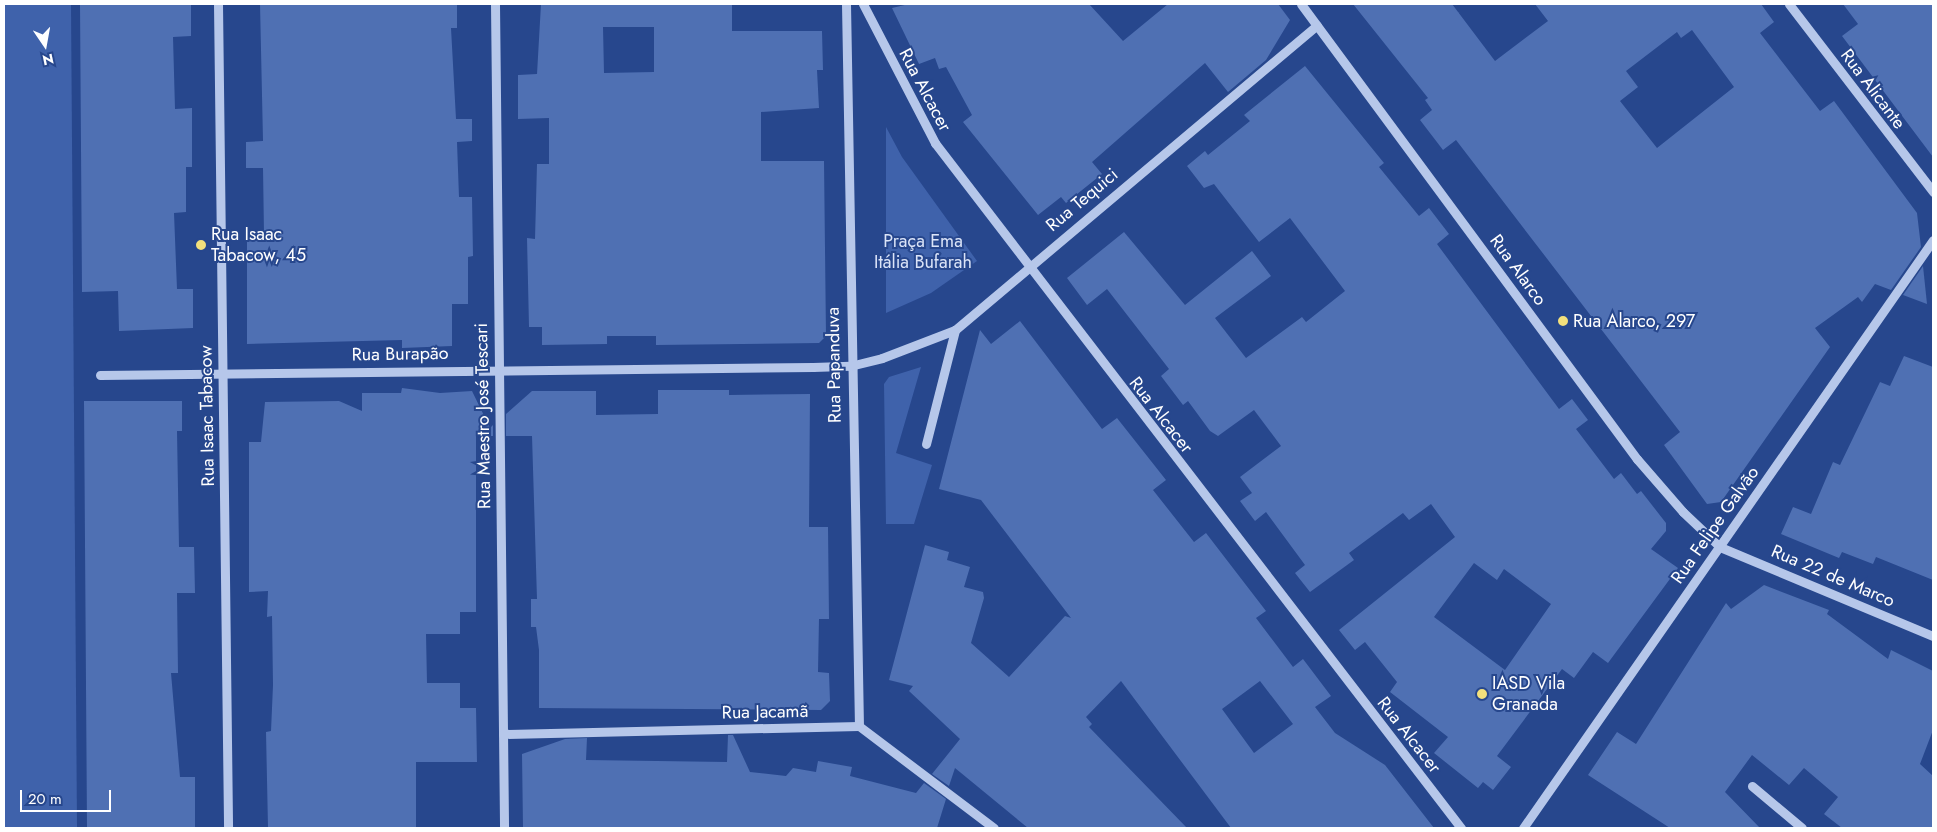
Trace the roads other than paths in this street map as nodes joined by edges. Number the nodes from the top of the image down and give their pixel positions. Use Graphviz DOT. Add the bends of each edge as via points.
graph roads {
  1 [pos="218,4"];
  2 [pos="495,4"];
  3 [pos="846,4"];
  4 [pos="862,4"];
  5 [pos="1301,4"];
  6 [pos="1789,4"];
  7 [pos="1316,25"];
  8 [pos="1933,192"];
  9 [pos="1933,240"];
  10 [pos="1026,267"];
  11 [pos="955,330"];
  12 [pos="850,366"];
  13 [pos="499,369"];
  14 [pos="222,372"];
  15 [pos="100,375"];
  16 [pos="926,444"];
  17 [pos="1720,547"];
  18 [pos="1933,636"];
  19 [pos="859,726"];
  20 [pos="503,734"];
  21 [pos="1752,786"];
  22 [pos="228,828"];
  23 [pos="504,828"];
  24 [pos="994,828"];
  25 [pos="1461,828"];
  26 [pos="1523,828"];
  27 [pos="1802,828"];
  1 -- 14 [label="street, Rua Isaac Tabacow"];
  2 -- 13 [label="street, Rua Maestro José Tescari"];
  3 -- 12 [label="street, Rua Papanduva"];
  4 -- 10 [label="street, Rua Alcacer" via="934,143"];
  5 -- 7 [label="street, Rua Alarco"];
  6 -- 8 [label="street, Rua Alicante"];
  7 -- 10 [label="street, Rua Tequici"];
  7 -- 17 [label="street, Rua Alarco" via="1637,459"];
  9 -- 17 [label="street, Rua Felipe Galvão"];
  10 -- 11 [label="street, Rua Tequici"];
  10 -- 25 [label="street, Rua Alcacer"];
  11 -- 12 [label="street, Rua Tequici" via="934,341"];
  11 -- 16 [label="street"];
  12 -- 13 [label="street, Rua Burapão"];
  12 -- 19 [label="street, Rua Papanduva"];
  13 -- 14 [label="street, Rua Burapão"];
  13 -- 20 [label="street, Rua Maestro José Tescari"];
  14 -- 15 [label="street, Rua Burapão"];
  14 -- 22 [label="street, Rua Isaac Tabacow"];
  17 -- 18 [label="street, Rua 22 de Marco"];
  17 -- 26 [label="street, Rua Felipe Galvão"];
  19 -- 20 [label="street, Rua Jacamã"];
  19 -- 24 [label="street"];
  20 -- 23 [label="street, Rua Maestro José Tescari"];
  21 -- 27 [label="street"];
}
